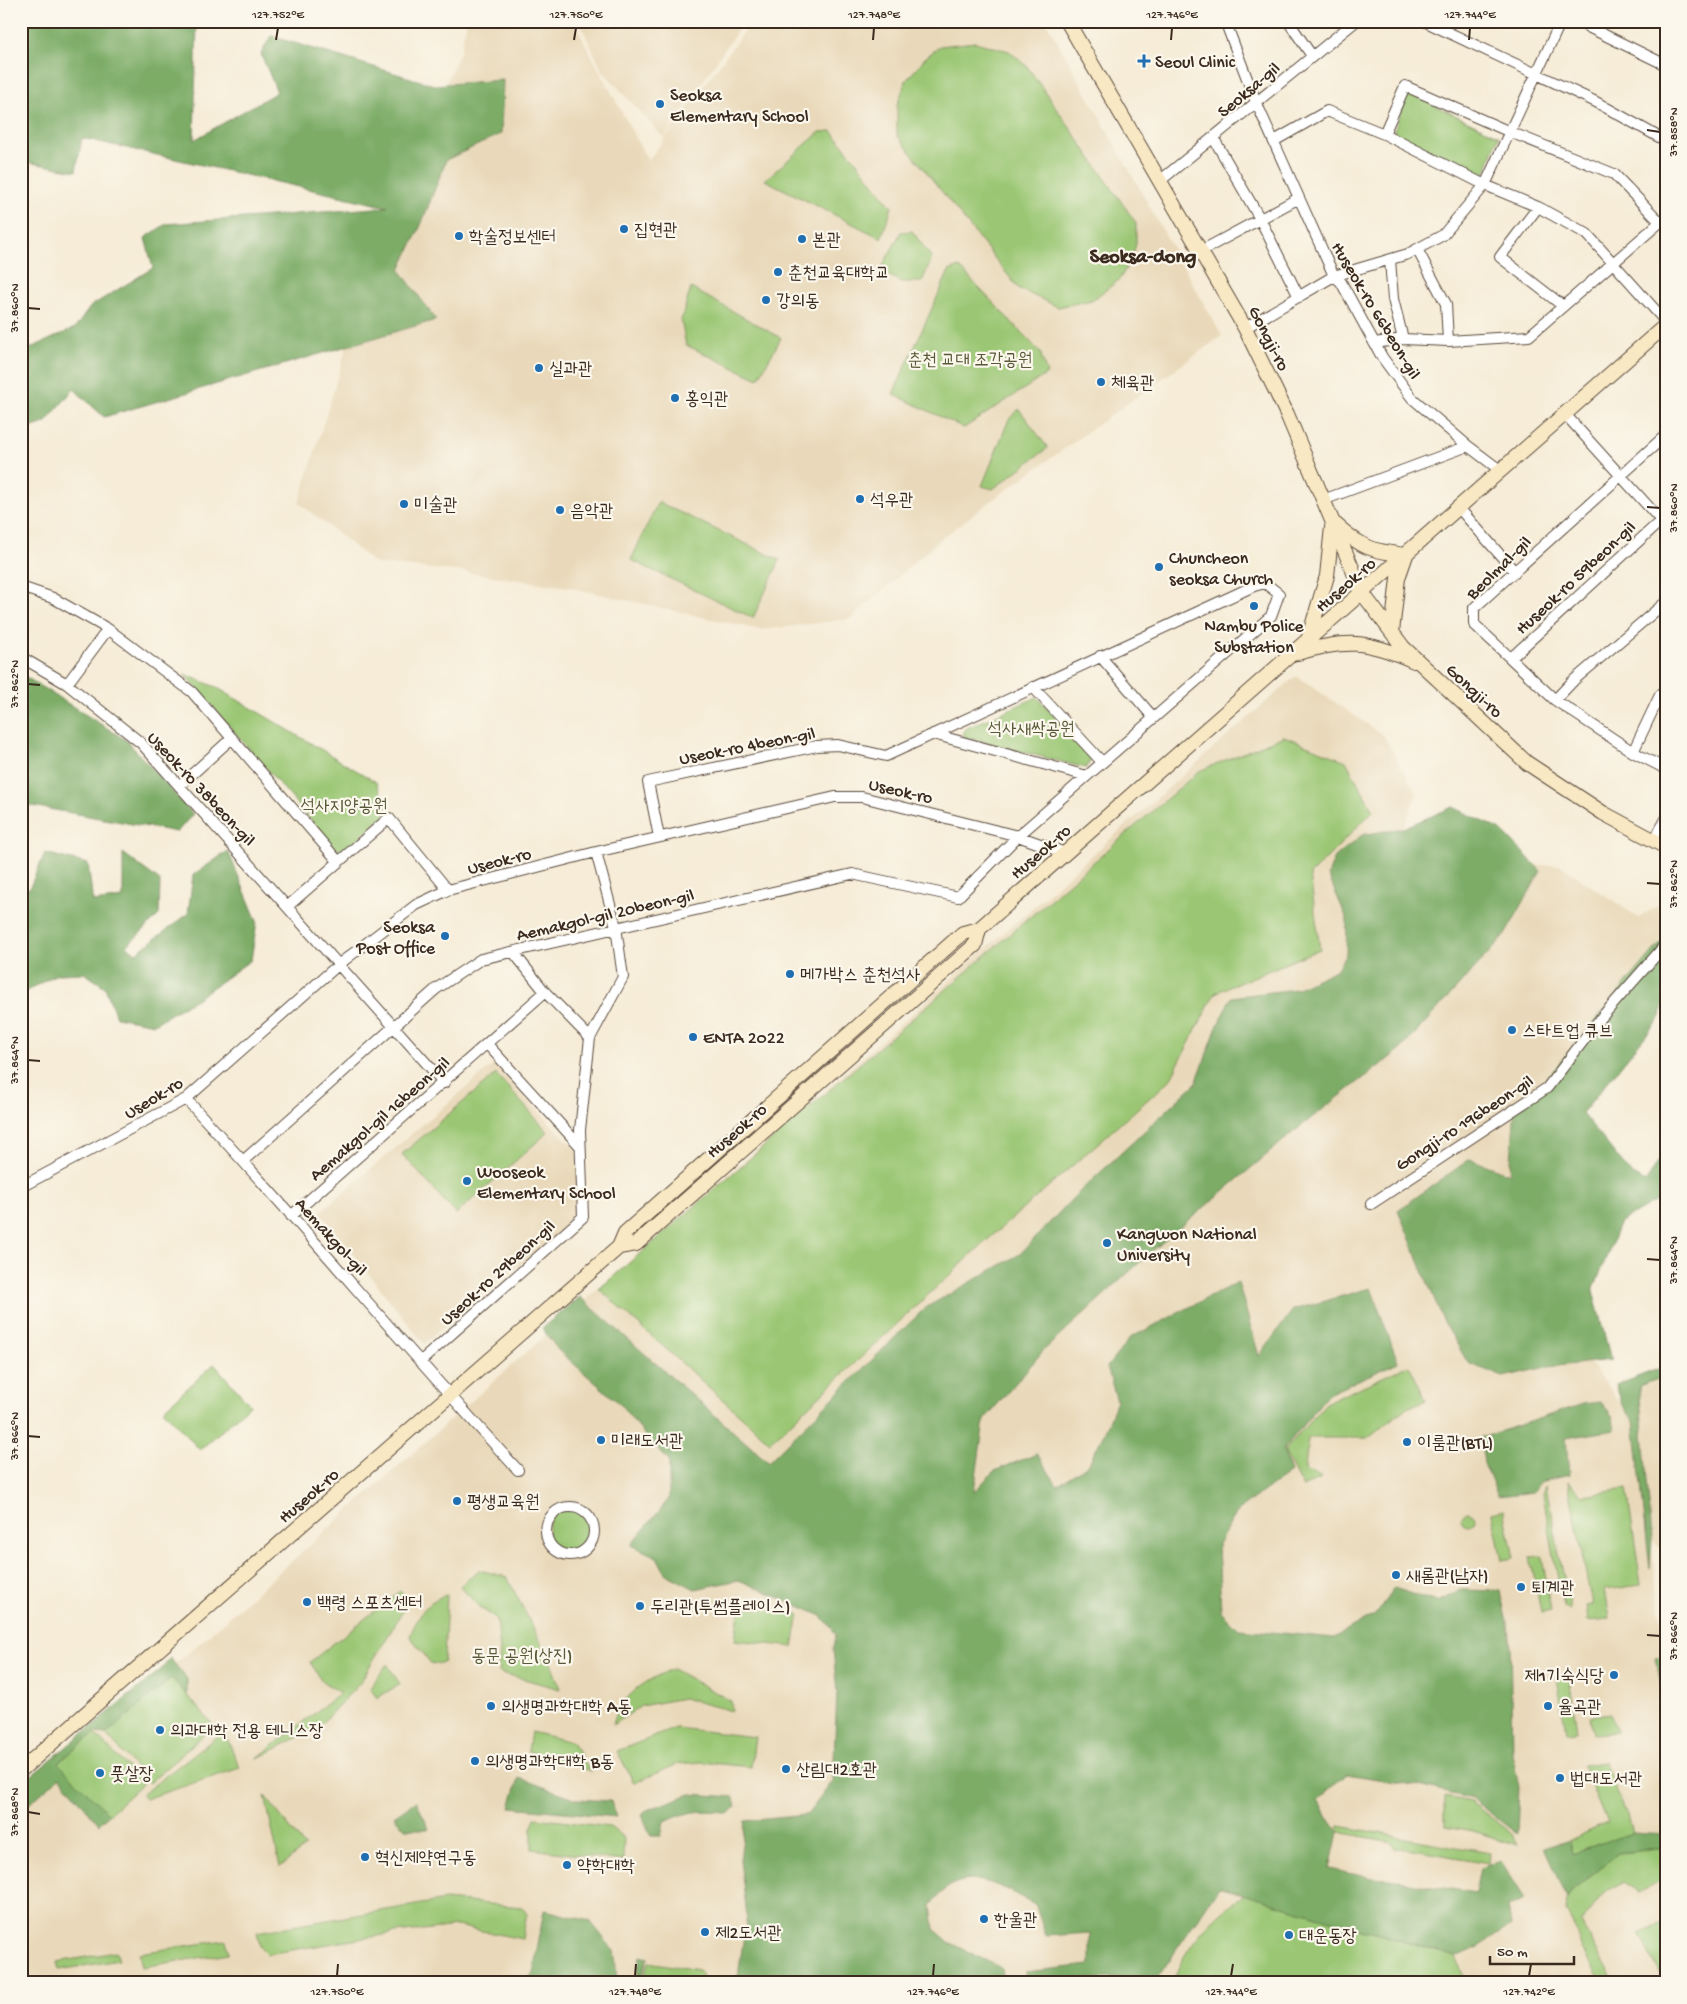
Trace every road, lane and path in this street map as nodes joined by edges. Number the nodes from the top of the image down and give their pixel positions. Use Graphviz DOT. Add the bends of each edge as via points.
graph roads {
  1 [pos="1067,21"];
  2 [pos="1225,21"];
  3 [pos="1288,21"];
  4 [pos="1356,21"];
  5 [pos="1424,21"];
  6 [pos="1561,21"];
  7 [pos="1576,21"];
  8 [pos="1312,56"];
  9 [pos="1666,65"];
  10 [pos="1537,74"];
  11 [pos="1256,102"];
  12 [pos="1510,132"];
  13 [pos="1384,134"];
  14 [pos="1214,139"];
  15 [pos="1274,141"];
  16 [pos="1666,141"];
  17 [pos="1161,180"];
  18 [pos="1485,185"];
  19 [pos="1299,198"];
  20 [pos="1538,207"];
  21 [pos="1260,219"];
  22 [pos="1663,220"];
  23 [pos="1417,249"];
  24 [pos="1201,251"];
  25 [pos="1390,260"];
  26 [pos="1614,263"];
  27 [pos="1334,276"];
  28 [pos="1299,297"];
  29 [pos="1563,306"];
  30 [pos="1666,323"];
  31 [pos="1245,328"];
  32 [pos="1403,338"];
  33 [pos="1448,341"];
  34 [pos="1374,343"];
  35 [pos="1564,413"];
  36 [pos="1666,436"];
  37 [pos="1468,446"];
  38 [pos="1500,470"];
  39 [pos="1621,476"];
  40 [pos="1323,500"];
  41 [pos="1459,508"];
  42 [pos="1664,521"];
  43 [pos="1332,522"];
  44 [pos="1406,555"];
  45 [pos="1515,572"];
  46 [pos="21,587"];
  47 [pos="1363,594"];
  48 [pos="1666,602"];
  49 [pos="108,629"];
  50 [pos="1392,632"];
  51 [pos="1308,642"];
  52 [pos="1294,654"];
  53 [pos="1100,656"];
  54 [pos="21,657"];
  55 [pos="1511,658"];
  56 [pos="1422,665"];
  57 [pos="67,684"];
  58 [pos="1033,687"];
  59 [pos="1666,690"];
  60 [pos="1555,700"];
  61 [pos="1153,717"];
  62 [pos="933,734"];
  63 [pos="232,738"];
  64 [pos="1633,752"];
  65 [pos="1102,762"];
  66 [pos="1666,769"];
  67 [pos="1087,776"];
  68 [pos="179,786"];
  69 [pos="1666,819"];
  70 [pos="1018,836"];
  71 [pos="659,837"];
  72 [pos="1660,844"];
  73 [pos="596,852"];
  74 [pos="1065,853"];
  75 [pos="338,860"];
  76 [pos="448,890"];
  77 [pos="288,906"];
  78 [pos="616,927"];
  79 [pos="1666,944"];
  80 [pos="514,953"];
  81 [pos="338,965"];
  82 [pos="545,992"];
  83 [pos="392,1028"];
  84 [pos="590,1038"];
  85 [pos="487,1044"];
  86 [pos="444,1083"];
  87 [pos="186,1099"];
  88 [pos="580,1146"];
  89 [pos="244,1160"];
  90 [pos="21,1187"];
  91 [pos="1371,1204"];
  92 [pos="291,1216"];
  93 [pos="420,1362"];
  94 [pos="450,1396"];
  95 [pos="518,1470"];
  96 [pos="584,1551"];
  97 [pos="21,1770"];
  1 -- 17 [label="street, Gongji-ro"];
  2 -- 11 [label="street, Huseok-ro 66beon-gil"];
  3 -- 8 [label="street"];
  4 -- 8 [label="street, Seoksa-gil"];
  5 -- 10 [label="street"];
  6 -- 10 [label="street"];
  7 -- 9 [label="street"];
  8 -- 11 [label="street, Seoksa-gil"];
  10 -- 12 [label="street"];
  10 -- 16 [label="street"];
  11 -- 14 [label="street, Seoksa-gil"];
  11 -- 15 [label="street, Huseok-ro 66beon-gil"];
  12 -- 13 [label="street" via="1405,86"];
  12 -- 18 [label="street"];
  12 -- 22 [label="street" via="1614,174"];
  13 -- 15 [label="street" via="1327,111"];
  13 -- 18 [label="street"];
  14 -- 17 [label="street, Seoksa-gil"];
  14 -- 21 [label="street"];
  15 -- 19 [label="street, Huseok-ro 66beon-gil"];
  17 -- 24 [label="street, Gongji-ro"];
  18 -- 20 [label="street"];
  18 -- 23 [label="street" via="1443,236"];
  19 -- 21 [label="street"];
  19 -- 27 [label="street, Huseok-ro 66beon-gil"];
  20 -- 26 [label="street" via="1587,234"];
  20 -- 29 [label="street" via="1500,257"];
  21 -- 24 [label="street"];
  21 -- 28 [label="street"];
  22 -- 26 [label="street"];
  23 -- 25 [label="street"];
  23 -- 33 [label="street" via="1446,304"];
  24 -- 31 [label="street, Gongji-ro"];
  25 -- 27 [label="street"];
  25 -- 32 [label="street"];
  26 -- 29 [label="street"];
  26 -- 30 [label="street"];
  27 -- 28 [label="street"];
  27 -- 34 [label="street, Huseok-ro 66beon-gil" via="1342,282"];
  28 -- 31 [label="street"];
  29 -- 33 [label="street" via="1529,336"];
  30 -- 35 [label="street, Huseok-ro"];
  31 -- 40 [label="street, Gongji-ro" via="1287,414"];
  32 -- 33 [label="street"];
  32 -- 34 [label="street"];
  34 -- 37 [label="street, Huseok-ro 66beon-gil" via="1412,398"];
  35 -- 38 [label="street, Huseok-ro"];
  35 -- 39 [label="street, Huseok-ro 59beon-gil"];
  36 -- 39 [label="street, Beolmal-gil"];
  37 -- 38 [label="street, Huseok-ro 66beon-gil"];
  37 -- 40 [label="street"];
  38 -- 41 [label="street, Huseok-ro"];
  39 -- 42 [label="street, Huseok-ro 59beon-gil"];
  39 -- 45 [label="street, Beolmal-gil"];
  40 -- 43 [label="street, Gongji-ro"];
  41 -- 44 [label="street, Huseok-ro"];
  41 -- 45 [label="street"];
  42 -- 55 [label="street, Huseok-ro 59beon-gil"];
  43 -- 44 [label="street" via="1357,544 1380,552"];
  43 -- 47 [label="street, Gongji-ro"];
  43 -- 51 [label="street" via="1328,576"];
  44 -- 47 [label="street, Huseok-ro"];
  44 -- 50 [label="street" via="1398,578"];
  45 -- 55 [label="street, Beolmal-gil" via="1474,608 1474,624"];
  46 -- 49 [label="street" via="53,598"];
  47 -- 50 [label="street, Gongji-ro"];
  47 -- 51 [label="street, Huseok-ro"];
  48 -- 60 [label="street"];
  49 -- 57 [label="street"];
  49 -- 63 [label="street" via="192,692"];
  50 -- 56 [label="street, Gongji-ro"];
  51 -- 52 [label="street, Huseok-ro"];
  52 -- 56 [label="street" via="1328,644 1365,644 1385,648"];
  52 -- 74 [label="street, Huseok-ro"];
  53 -- 58 [label="street, Useok-ro 4beon-gil"];
  53 -- 61 [label="street"];
  53 -- 61 [label="street, Useok-ro 4beon-gil" via="1254,586 1265,583 1278,594 1271,616"];
  54 -- 57 [label="street, Useok-ro 38beon-gil"];
  55 -- 60 [label="street, Beolmal-gil"];
  56 -- 72 [label="street, Gongji-ro" via="1527,763 1603,813"];
  57 -- 68 [label="street, Useok-ro 38beon-gil" via="141,743"];
  58 -- 62 [label="street, Useok-ro 4beon-gil"];
  58 -- 65 [label="street"];
  59 -- 64 [label="street"];
  60 -- 64 [label="street, Beolmal-gil"];
  61 -- 65 [label="street, Useok-ro 4beon-gil"];
  62 -- 67 [label="street"];
  62 -- 71 [label="street, Useok-ro 4beon-gil" via="886,756 838,745 817,746 648,782"];
  63 -- 68 [label="street"];
  63 -- 75 [label="street"];
  64 -- 66 [label="street, Beolmal-gil"];
  65 -- 67 [label="street, Useok-ro 4beon-gil"];
  67 -- 70 [label="street, Useok-ro 4beon-gil"];
  68 -- 77 [label="street, Useok-ro 38beon-gil"];
  69 -- 72 [label="street"];
  70 -- 71 [label="street, Useok-ro" via="862,796 835,797"];
  70 -- 74 [label="street, Useok-ro"];
  70 -- 78 [label="street, Aemakgol-gil 20beon-gil" via="958,896 852,874"];
  71 -- 73 [label="street, Useok-ro"];
  73 -- 76 [label="street, Useok-ro"];
  73 -- 78 [label="street, Useok-ro 29beon-gil"];
  74 -- 94 [label="street, Huseok-ro" via="979,929 974,945 967,952 636,1244 619,1247"];
  75 -- 76 [label="street" via="389,818"];
  75 -- 77 [label="street"];
  76 -- 81 [label="street, Useok-ro" via="416,905"];
  77 -- 81 [label="street, Useok-ro 38beon-gil"];
  78 -- 80 [label="street, Aemakgol-gil 20beon-gil"];
  78 -- 84 [label="street, Useok-ro 29beon-gil" via="623,977"];
  79 -- 91 [label="street, Gongji-ro 196beon-gil" via="1600,1019 1546,1088"];
  80 -- 82 [label="street"];
  80 -- 83 [label="street, Aemakgol-gil 20beon-gil" via="481,959 436,989"];
  81 -- 83 [label="street, Useok-ro 38beon-gil"];
  81 -- 87 [label="street, Useok-ro"];
  82 -- 84 [label="street"];
  82 -- 85 [label="street, Aemakgol-gil 16beon-gil"];
  83 -- 86 [label="street, Useok-ro 38beon-gil"];
  83 -- 89 [label="street, Aemakgol-gil 20beon-gil"];
  84 -- 88 [label="street, Useok-ro 29beon-gil"];
  85 -- 86 [label="street, Aemakgol-gil 16beon-gil"];
  85 -- 88 [label="street"];
  86 -- 92 [label="street, Aemakgol-gil 16beon-gil"];
  87 -- 89 [label="street, Aemakgol-gil"];
  87 -- 90 [label="street, Useok-ro"];
  88 -- 93 [label="street, Useok-ro 29beon-gil" via="583,1217"];
  89 -- 92 [label="street, Aemakgol-gil"];
  92 -- 93 [label="street, Aemakgol-gil"];
  93 -- 94 [label="street, Aemakgol-gil"];
  94 -- 95 [label="street, Aemakgol-gil"];
  94 -- 97 [label="street, Huseok-ro"];
  96 -- 96 [label="street" via="593,1537 587,1514 572,1507 556,1511 547,1523 548,1541 553,1548 568,1555"];
}
